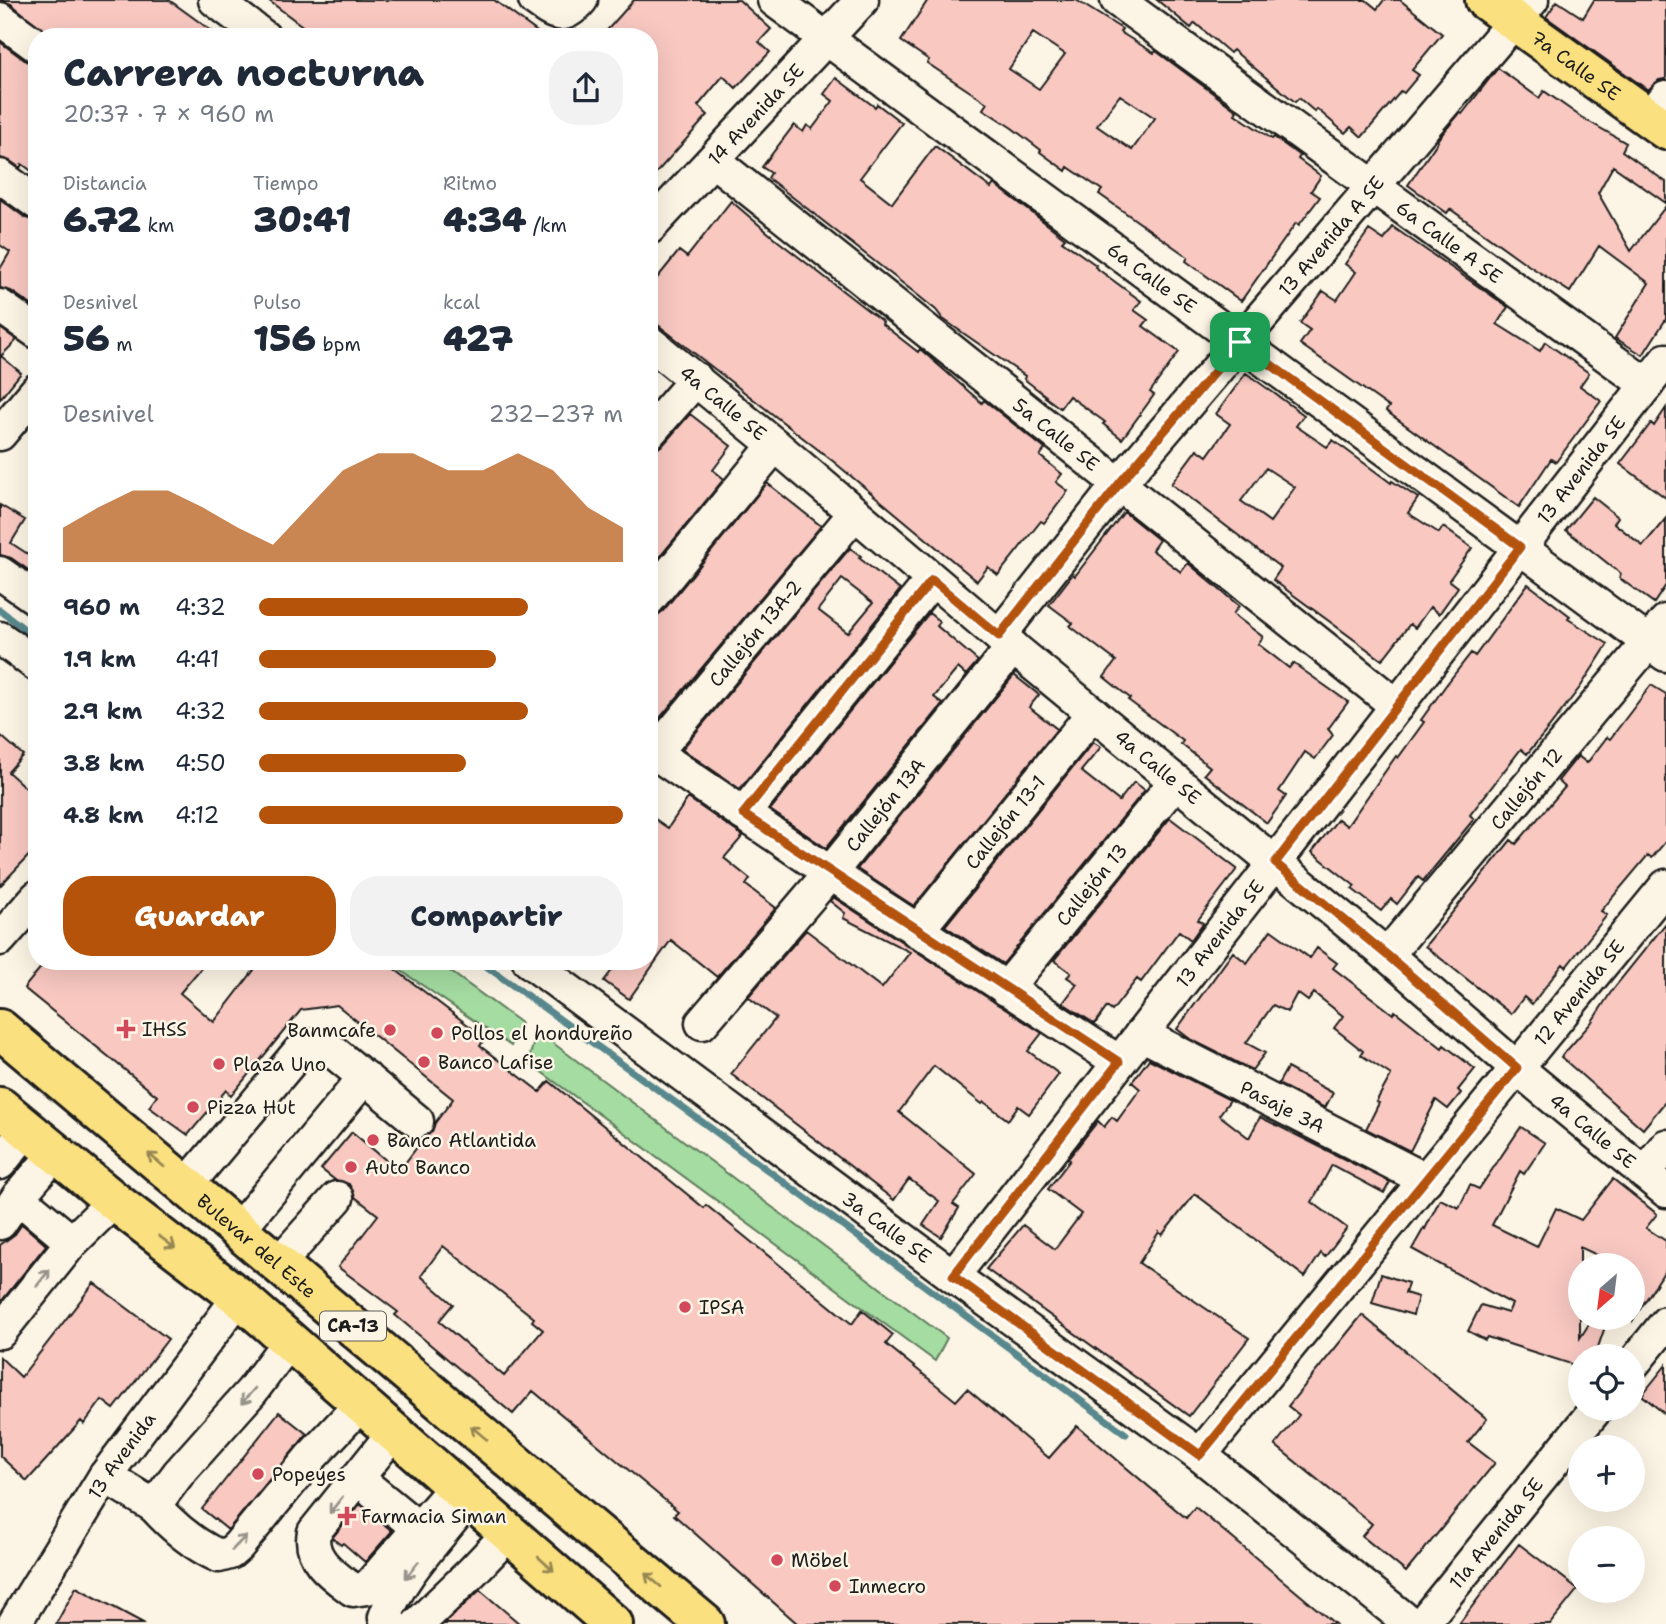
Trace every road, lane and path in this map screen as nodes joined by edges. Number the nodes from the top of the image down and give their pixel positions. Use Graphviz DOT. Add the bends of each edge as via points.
graph roads {
  1 [pos="535,0"];
  2 [pos="581,0"];
  3 [pos="774,0"];
  4 [pos="862,0"];
  5 [pos="1117,0"];
  6 [pos="219,1"];
  7 [pos="1511,7"];
  8 [pos="0,19"];
  9 [pos="253,28"];
  10 [pos="28,39"];
  11 [pos="827,39"];
  12 [pos="1660,115"];
  13 [pos="714,161"];
  14 [pos="0,176"];
  15 [pos="1373,186"];
  16 [pos="28,196"];
  17 [pos="658,219"];
  18 [pos="0,306"];
  19 [pos="28,325"];
  20 [pos="1240,342"];
  21 [pos="658,349"];
  22 [pos="1657,373"];
  23 [pos="696,379"];
  24 [pos="28,401"];
  25 [pos="658,423"];
  26 [pos="0,434"];
  27 [pos="775,445"];
  28 [pos="1119,484"];
  29 [pos="855,513"];
  30 [pos="1520,547"];
  31 [pos="0,573"];
  32 [pos="932,580"];
  33 [pos="658,588"];
  34 [pos="28,593"];
  35 [pos="0,638"];
  36 [pos="1660,639"];
  37 [pos="1006,642"];
  38 [pos="28,658"];
  39 [pos="1397,706"];
  40 [pos="1093,713"];
  41 [pos="658,744"];
  42 [pos="658,755"];
  43 [pos="1176,781"];
  44 [pos="743,814"];
  45 [pos="1275,863"];
  46 [pos="830,873"];
  47 [pos="1666,886"];
  48 [pos="28,907"];
  49 [pos="917,930"];
  50 [pos="0,939"];
  51 [pos="1387,955"];
  52 [pos="541,970"];
  53 [pos="1006,989"];
  54 [pos="702,1023"];
  55 [pos="0,1029"];
  56 [pos="1141,1034"];
  57 [pos="1119,1062"];
  58 [pos="1517,1068"];
  59 [pos="365,1077"];
  60 [pos="13,1118"];
  61 [pos="417,1121"];
  62 [pos="1666,1146"];
  63 [pos="55,1154"];
  64 [pos="0,1163"];
  65 [pos="1426,1180"];
  66 [pos="1655,1182"];
  67 [pos="186,1186"];
  68 [pos="18,1196"];
  69 [pos="337,1198"];
  70 [pos="114,1202"];
  71 [pos="0,1223"];
  72 [pos="239,1230"];
  73 [pos="72,1242"];
  74 [pos="278,1264"];
  75 [pos="953,1276"];
  76 [pos="239,1297"];
  77 [pos="1666,1323"];
  78 [pos="0,1332"];
  79 [pos="289,1341"];
  80 [pos="1645,1349"];
  81 [pos="362,1403"];
  82 [pos="1587,1421"];
  83 [pos="394,1432"];
  84 [pos="1200,1455"];
  85 [pos="105,1476"];
  86 [pos="357,1478"];
  87 [pos="463,1492"];
  88 [pos="154,1506"];
  89 [pos="510,1532"];
  90 [pos="426,1535"];
  91 [pos="472,1572"];
  92 [pos="14,1624"];
  93 [pos="391,1624"];
  94 [pos="418,1624"];
  95 [pos="613,1624"];
  96 [pos="705,1624"];
  97 [pos="1411,1624"];
  98 [pos="1422,1624"];
  1 -- 2 [label="street" via="562,14 572,11"];
  3 -- 11 [label="street, 6a Calle SE"];
  4 -- 11 [label="street, 14 Avenida SE"];
  5 -- 15 [label="street, 6a Calle A SE"];
  6 -- 9 [label="street"];
  7 -- 12 [label="main road, 7a Calle SE"];
  7 -- 15 [label="street, 13 Avenida A SE"];
  8 -- 10 [label="street"];
  11 -- 13 [label="street, 14 Avenida SE"];
  11 -- 20 [label="street, 6a Calle SE"];
  13 -- 17 [label="street, 14 Avenida SE"];
  13 -- 28 [label="street, 5a Calle SE"];
  14 -- 16 [label="street"];
  15 -- 20 [label="street, 13 Avenida A SE"];
  15 -- 22 [label="street, 6a Calle A SE"];
  18 -- 19 [label="street"];
  20 -- 28 [label="street, 13 Avenida A SE"];
  20 -- 30 [label="street, 6a Calle SE"];
  21 -- 23 [label="street, 4a Calle SE"];
  22 -- 30 [label="street, 13 Avenida SE"];
  23 -- 25 [label="street"];
  23 -- 27 [label="street, 4a Calle SE"];
  24 -- 26 [label="street"];
  27 -- 29 [label="street, 4a Calle SE"];
  27 -- 33 [label="street"];
  28 -- 37 [label="street, 13 Avenida A SE"];
  28 -- 39 [label="street, 5a Calle SE"];
  29 -- 32 [label="street, 4a Calle SE"];
  29 -- 41 [label="street, Callejón 13A-2"];
  30 -- 36 [label="street, 6a Calle SE"];
  30 -- 39 [label="street, 13 Avenida SE"];
  31 -- 34 [label="street"];
  32 -- 37 [label="street, 4a Calle SE"];
  32 -- 44 [label="street"];
  35 -- 38 [label="street"];
  36 -- 51 [label="street, Callejón 12"];
  37 -- 40 [label="street, 4a Calle SE"];
  37 -- 46 [label="street, Callejón 13A"];
  39 -- 45 [label="street, 13 Avenida SE"];
  40 -- 43 [label="street, 4a Calle SE"];
  40 -- 49 [label="street, Callejón 13-1"];
  42 -- 44 [label="street"];
  43 -- 45 [label="street, 4a Calle SE"];
  43 -- 53 [label="street, Callejón 13"];
  44 -- 46 [label="street"];
  45 -- 51 [label="street, 4a Calle SE"];
  45 -- 56 [label="street, 13 Avenida SE"];
  46 -- 49 [label="street"];
  46 -- 54 [label="street, Callejón 13A"];
  47 -- 58 [label="street, 12 Avenida SE"];
  48 -- 50 [label="street"];
  49 -- 53 [label="street"];
  51 -- 58 [label="street, 4a Calle SE"];
  52 -- 75 [label="street, 3a Calle SE"];
  53 -- 57 [label="street"];
  67 -- 55 [label="main road, Bulevar del Este / CA-13, one-way"];
  56 -- 57 [label="street, 13 Avenida SE"];
  56 -- 65 [label="street, Pasaje 3A"];
  57 -- 75 [label="street, 13 Avenida SE"];
  58 -- 65 [label="street, 12 Avenida SE"];
  58 -- 66 [label="street, 4a Calle SE"];
  59 -- 61 [label="street"];
  59 -- 67 [label="street" via="330,1049 312,1046 298,1053"];
  59 -- 72 [label="street"];
  60 -- 63 [label="main road, CA-13"];
  60 -- 64 [label="street"];
  62 -- 66 [label="street"];
  63 -- 68 [label="street"];
  63 -- 70 [label="main road, CA-13"];
  65 -- 84 [label="street, 12 Avenida SE"];
  67 -- 72 [label="main road, Bulevar del Este / CA-13"];
  68 -- 71 [label="street"];
  68 -- 73 [label="street"];
  69 -- 74 [label="street"];
  70 -- 73 [label="street"];
  70 -- 76 [label="main road, CA-13, one-way"];
  72 -- 74 [label="main road, Bulevar del Este / CA-13"];
  78 -- 73 [label="street, one-way"];
  96 -- 74 [label="main road, Bulevar del Este / CA-13, one-way"];
  75 -- 84 [label="street, 3a Calle SE"];
  76 -- 79 [label="main road, CA-13"];
  76 -- 85 [label="street, 13 Avenida"];
  77 -- 80 [label="street"];
  79 -- 81 [label="main road, CA-13"];
  79 -- 88 [label="street, one-way"];
  81 -- 83 [label="main road, CA-13"];
  88 -- 81 [label="street, one-way" via="171,1525 206,1550 219,1556 230,1553"];
  82 -- 98 [label="street, 11a Avenida SE"];
  83 -- 86 [label="street"];
  83 -- 87 [label="main road, CA-13"];
  84 -- 97 [label="street, 3a Calle SE"];
  85 -- 88 [label="street"];
  85 -- 92 [label="street, 13 Avenida"];
  86 -- 90 [label="street"];
  86 -- 90 [label="street, one-way" via="314,1532 314,1553 332,1574 353,1590 367,1588"];
  87 -- 89 [label="main road, CA-13"];
  87 -- 90 [label="street"];
  89 -- 91 [label="street"];
  89 -- 95 [label="main road, CA-13, one-way"];
  90 -- 91 [label="street"];
  90 -- 93 [label="street, one-way" via="390,1603 385,1617"];
  91 -- 94 [label="street"];
}
